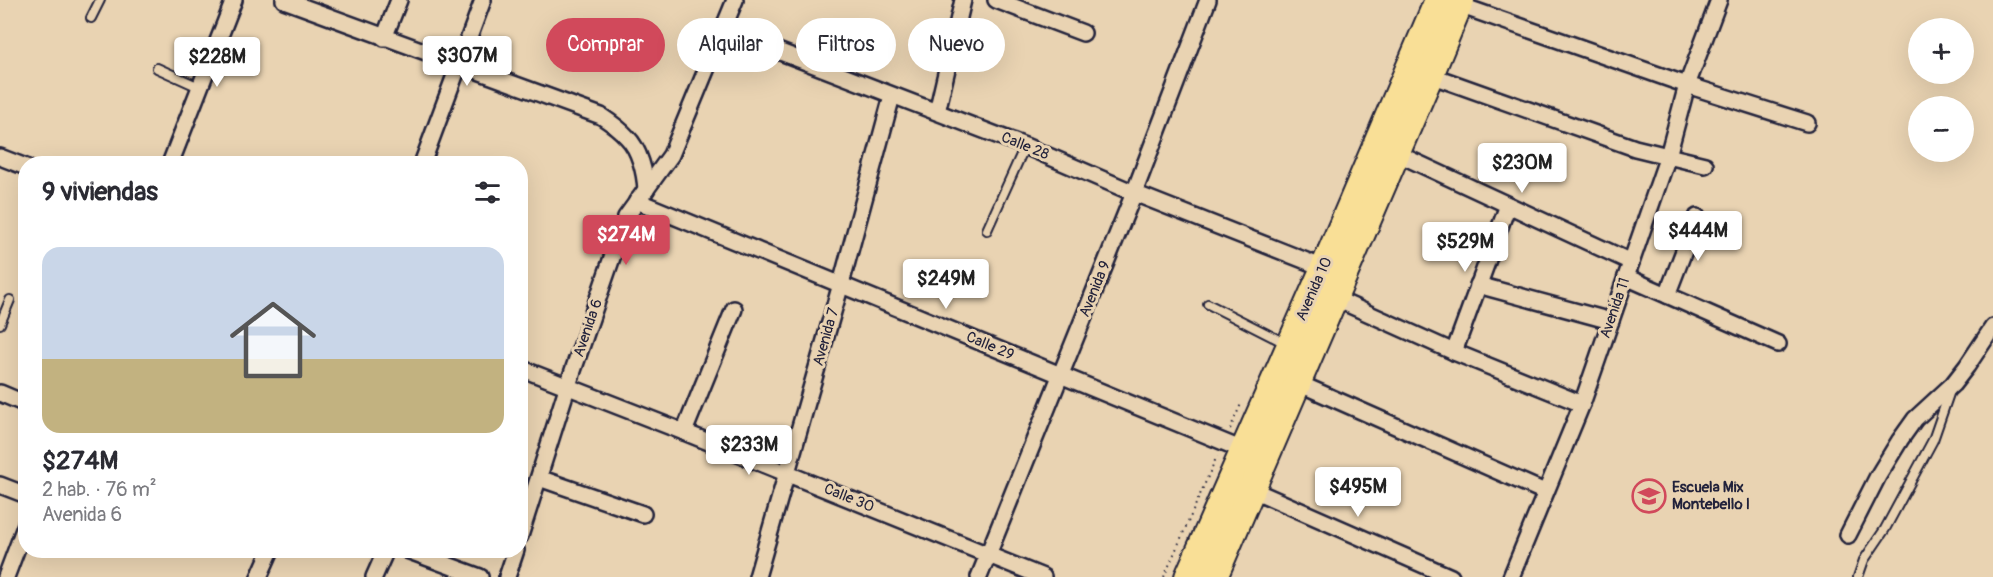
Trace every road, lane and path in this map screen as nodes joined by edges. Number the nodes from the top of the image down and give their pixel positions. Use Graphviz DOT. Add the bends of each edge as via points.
graph roads {
  1 [pos="100,0"];
  2 [pos="234,0"];
  3 [pos="284,0"];
  4 [pos="399,0"];
  5 [pos="483,0"];
  6 [pos="735,0"];
  7 [pos="963,0"];
  8 [pos="996,0"];
  9 [pos="1208,0"];
  10 [pos="1719,0"];
  11 [pos="1452,2"];
  12 [pos="91,18"];
  13 [pos="728,18"];
  14 [pos="1083,33"];
  15 [pos="384,38"];
  16 [pos="784,54"];
  17 [pos="458,65"];
  18 [pos="157,68"];
  19 [pos="706,72"];
  20 [pos="1430,75"];
  21 [pos="1688,85"];
  22 [pos="199,87"];
  23 [pos="892,96"];
  24 [pos="937,112"];
  25 [pos="1807,123"];
  26 [pos="1025,146"];
  27 [pos="1396,153"];
  28 [pos="173,156"];
  29 [pos="425,156"];
  30 [pos="1668,156"];
  31 [pos="0,157"];
  32 [pos="18,164"];
  33 [pos="1705,165"];
  34 [pos="1134,193"];
  35 [pos="641,195"];
  36 [pos="1508,205"];
  37 [pos="1697,218"];
  38 [pos="987,230"];
  39 [pos="1324,268"];
  40 [pos="1629,270"];
  41 [pos="842,284"];
  42 [pos="1478,285"];
  43 [pos="1667,295"];
  44 [pos="1334,298"];
  45 [pos="10,300"];
  46 [pos="1208,304"];
  47 [pos="734,309"];
  48 [pos="1611,321"];
  49 [pos="0,324"];
  50 [pos="1993,327"];
  51 [pos="1778,344"];
  52 [pos="1290,345"];
  53 [pos="1454,352"];
  54 [pos="528,371"];
  55 [pos="1060,376"];
  56 [pos="1298,383"];
  57 [pos="1953,384"];
  58 [pos="567,388"];
  59 [pos="0,393"];
  60 [pos="18,401"];
  61 [pos="1581,404"];
  62 [pos="684,432"];
  63 [pos="1243,450"];
  64 [pos="786,473"];
  65 [pos="539,478"];
  66 [pos="0,485"];
  67 [pos="1253,490"];
  68 [pos="18,492"];
  69 [pos="1545,492"];
  70 [pos="528,512"];
  71 [pos="643,514"];
  72 [pos="1848,535"];
  73 [pos="18,545"];
  74 [pos="989,555"];
  75 [pos="267,558"];
  76 [pos="382,558"];
  77 [pos="429,558"];
  78 [pos="513,558"];
  79 [pos="6,577"];
  80 [pos="259,577"];
  81 [pos="374,577"];
  82 [pos="480,577"];
  83 [pos="507,577"];
  84 [pos="757,577"];
  85 [pos="979,577"];
  86 [pos="1043,577"];
  87 [pos="1188,577"];
  88 [pos="1214,577"];
  89 [pos="1451,577"];
  90 [pos="1511,577"];
  91 [pos="1858,577"];
  1 -- 12 [label="lane"];
  2 -- 22 [label="street"];
  3 -- 15 [label="street"];
  4 -- 15 [label="street"];
  5 -- 17 [label="street"];
  6 -- 13 [label="street, Avenida 6"];
  7 -- 24 [label="street"];
  8 -- 14 [label="street"];
  9 -- 34 [label="street, Avenida 9"];
  10 -- 21 [label="street, Avenida 11"];
  11 -- 20 [label="main road, Avenida 10"];
  11 -- 21 [label="street"];
  11 -- 39 [label="main road, Avenida 10"];
  15 -- 17 [label="street"];
  16 -- 23 [label="street, Calle 28"];
  17 -- 29 [label="street"];
  17 -- 35 [label="street" via="601,116 628,137 639,157 645,175"];
  18 -- 22 [label="lane"];
  19 -- 35 [label="street, Avenida 6" via="671,155"];
  20 -- 27 [label="main road, Avenida 10"];
  20 -- 30 [label="street" via="1635,148"];
  21 -- 25 [label="street"];
  21 -- 30 [label="street, Avenida 11"];
  22 -- 28 [label="street"];
  23 -- 24 [label="street, Calle 28"];
  23 -- 41 [label="street, Avenida 7"];
  24 -- 26 [label="street, Calle 28"];
  26 -- 34 [label="street, Calle 28"];
  26 -- 38 [label="lane"];
  27 -- 36 [label="street"];
  27 -- 44 [label="main road, Avenida 10"];
  30 -- 33 [label="street"];
  30 -- 40 [label="street, Avenida 11"];
  31 -- 32 [label="street"];
  34 -- 39 [label="street, Calle 28"];
  34 -- 55 [label="street, Avenida 9"];
  35 -- 41 [label="street, Calle 29"];
  35 -- 58 [label="street, Avenida 6" via="626,217"];
  36 -- 40 [label="street"];
  36 -- 42 [label="street"];
  37 -- 43 [label="street"];
  39 -- 52 [label="main road, Avenida 10"];
  40 -- 43 [label="street"];
  40 -- 48 [label="street, Avenida 11"];
  41 -- 55 [label="street, Calle 29"];
  41 -- 64 [label="street, Avenida 7"];
  42 -- 48 [label="street"];
  42 -- 53 [label="street"];
  43 -- 51 [label="street"];
  44 -- 53 [label="street"];
  44 -- 56 [label="main road, Avenida 10"];
  45 -- 49 [label="lane"];
  46 -- 52 [label="lane"];
  47 -- 62 [label="street"];
  48 -- 61 [label="street, Avenida 11"];
  50 -- 57 [label="street"];
  52 -- 63 [label="main road, Avenida 10"];
  53 -- 61 [label="street"];
  54 -- 58 [label="street, Calle 30"];
  55 -- 63 [label="street, Calle 29"];
  55 -- 74 [label="street, Avenida 9"];
  56 -- 67 [label="main road, Avenida 10"];
  56 -- 69 [label="street"];
  57 -- 72 [label="street" via="1915,419 1878,476"];
  57 -- 91 [label="lane" via="1933,440"];
  58 -- 62 [label="street, Calle 30"];
  58 -- 65 [label="street, Avenida 6"];
  59 -- 60 [label="street"];
  61 -- 69 [label="street, Avenida 11"];
  62 -- 64 [label="street, Calle 30"];
  63 -- 87 [label="main road, Avenida 10"];
  64 -- 74 [label="street, Calle 30"];
  64 -- 84 [label="street, Avenida 7"];
  65 -- 70 [label="street, Avenida 6"];
  65 -- 71 [label="street"];
  66 -- 68 [label="street"];
  67 -- 88 [label="main road, Avenida 10"];
  67 -- 89 [label="street"];
  69 -- 90 [label="street, Avenida 11"];
  73 -- 79 [label="street"];
  74 -- 85 [label="street, Avenida 9"];
  74 -- 86 [label="street, Calle 30"];
  75 -- 80 [label="street"];
  76 -- 81 [label="street"];
  77 -- 82 [label="street"];
  78 -- 83 [label="street"];
}
